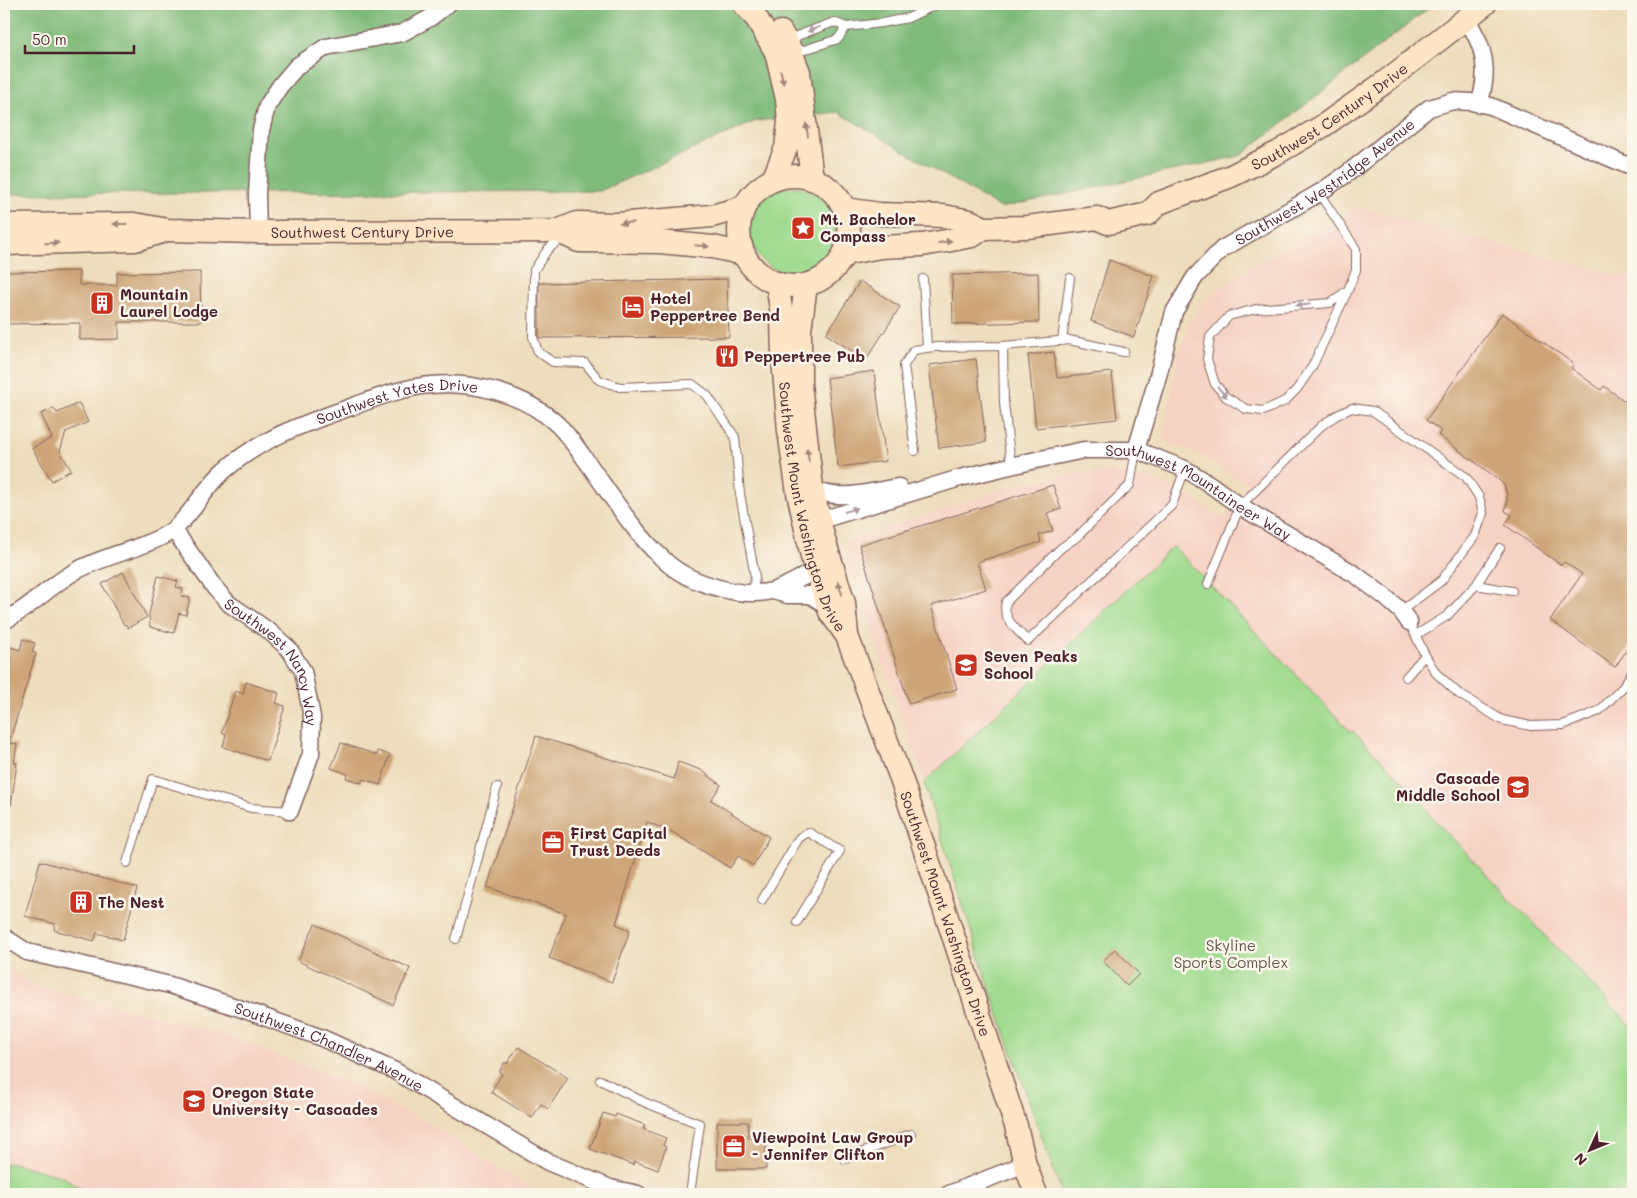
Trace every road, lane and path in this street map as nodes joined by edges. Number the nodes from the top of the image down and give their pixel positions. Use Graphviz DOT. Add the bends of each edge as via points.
graph roads {
  1 [pos="448,4"];
  2 [pos="744,4"];
  3 [pos="760,4"];
  4 [pos="938,4"];
  5 [pos="1485,4"];
  6 [pos="1466,19"];
  7 [pos="846,27"];
  8 [pos="790,49"];
  9 [pos="1480,104"];
  10 [pos="1633,168"];
  11 [pos="812,179"];
  12 [pos="773,180"];
  13 [pos="1319,193"];
  14 [pos="744,207"];
  15 [pos="845,209"];
  16 [pos="4,225"];
  17 [pos="984,228"];
  18 [pos="168,230"];
  19 [pos="258,232"];
  20 [pos="561,233"];
  21 [pos="4,244"];
  22 [pos="744,254"];
  23 [pos="844,254"];
  24 [pos="923,278"];
  25 [pos="1070,278"];
  26 [pos="777,283"];
  27 [pos="806,285"];
  28 [pos="1348,290"];
  29 [pos="1062,341"];
  30 [pos="1003,346"];
  31 [pos="927,348"];
  32 [pos="1124,352"];
  33 [pos="1136,450"];
  34 [pos="915,451"];
  35 [pos="1011,466"];
  36 [pos="1185,469"];
  37 [pos="960,478"];
  38 [pos="812,488"];
  39 [pos="1240,506"];
  40 [pos="812,522"];
  41 [pos="174,530"];
  42 [pos="1500,548"];
  43 [pos="816,570"];
  44 [pos="1208,584"];
  45 [pos="1476,585"];
  46 [pos="774,591"];
  47 [pos="1512,591"];
  48 [pos="753,593"];
  49 [pos="830,612"];
  50 [pos="4,621"];
  51 [pos="1409,623"];
  52 [pos="847,636"];
  53 [pos="1425,655"];
  54 [pos="1633,672"];
  55 [pos="1406,677"];
  56 [pos="497,787"];
  57 [pos="290,811"];
  58 [pos="127,863"];
  59 [pos="762,900"];
  60 [pos="797,922"];
  61 [pos="4,937"];
  62 [pos="456,939"];
  63 [pos="600,1080"];
  64 [pos="911,1134"];
  65 [pos="845,1159"];
  66 [pos="1026,1164"];
  67 [pos="638,1194"];
  68 [pos="690,1194"];
  69 [pos="949,1194"];
  70 [pos="1036,1194"];
  1 -- 19 [label="street" via="402,33 326,47 297,66 286,79 267,106 261,130"];
  2 -- 12 [label="main road, one-way" via="776,52 787,99 786,148"];
  3 -- 8 [label="main road" via="774,20"];
  4 -- 7 [label="lane" via="908,18"];
  5 -- 6 [label="main road, Southwest Century Drive"];
  6 -- 9 [label="street" via="1480,42 1483,54 1485,70"];
  6 -- 17 [label="main road, Southwest Century Drive" via="1323,126 1231,176 1159,203 1143,202 1103,210 1097,218 1026,227"];
  7 -- 8 [label="lane" via="838,39 804,50"];
  7 -- 8 [label="lane, one-way" via="834,22 810,30 797,36"];
  11 -- 8 [label="main road, one-way" via="799,72"];
  9 -- 10 [label="street, Southwest Westridge Avenue"];
  9 -- 13 [label="street, Southwest Westridge Avenue" via="1453,101 1429,108"];
  11 -- 12 [label="main road" via="786,176"];
  11 -- 15 [label="main road" via="826,186"];
  12 -- 14 [label="main road" via="751,195"];
  13 -- 28 [label="lane" via="1356,249 1356,270"];
  13 -- 33 [label="street, Southwest Westridge Avenue" via="1222,249 1196,277 1174,312"];
  14 -- 20 [label="main road, Southwest Century Drive, one-way" via="712,216 617,224 577,223"];
  14 -- 22 [label="main road" via="739,222 739,239"];
  15 -- 17 [label="main road, Southwest Century Drive" via="880,214 944,216 970,221"];
  15 -- 23 [label="main road" via="849,239"];
  18 -- 16 [label="main road, Southwest Century Drive, one-way" via="134,224"];
  23 -- 17 [label="main road, Southwest Century Drive, one-way" via="880,247 946,242 972,236"];
  18 -- 19 [label="main road, Southwest Century Drive"];
  21 -- 18 [label="main road, Southwest Century Drive, one-way" via="135,240"];
  19 -- 20 [label="main road, Southwest Century Drive"];
  20 -- 22 [label="main road, Southwest Century Drive, one-way" via="580,241 660,242 713,247"];
  20 -- 48 [label="lane" via="534,270 533,337 538,352 553,362 586,363 599,380 620,387 692,384 706,395 735,437 740,494 755,577"];
  22 -- 26 [label="main road" via="752,267"];
  23 -- 27 [label="main road" via="835,268"];
  24 -- 31 [label="lane"];
  25 -- 29 [label="lane"];
  26 -- 27 [label="main road"];
  26 -- 40 [label="main road, Southwest Mount Washington Drive" via="782,315 788,432"];
  38 -- 27 [label="main road, Southwest Mount Washington Drive, one-way" via="800,384 800,330"];
  28 -- 28 [label="lane, one-way" via="1330,303 1256,309 1229,316 1210,337 1206,359 1216,384 1226,397 1246,409 1263,411 1285,401 1297,390 1312,367"];
  29 -- 30 [label="lane"];
  29 -- 32 [label="lane"];
  30 -- 31 [label="lane"];
  30 -- 35 [label="lane" via="1004,403"];
  31 -- 34 [label="lane" via="914,350 904,365"];
  33 -- 35 [label="street, Southwest Mountaineer Way" via="1084,450"];
  33 -- 36 [label="street, Southwest Mountaineer Way"];
  33 -- 36 [label="lane" via="1130,485 1006,602 1011,623 1028,641 1172,505"];
  35 -- 37 [label="street, Southwest Mountaineer Way"];
  36 -- 39 [label="street, Southwest Mountaineer Way"];
  37 -- 38 [label="street, Southwest Mountaineer Way" via="841,496 820,493"];
  40 -- 37 [label="street, Southwest Mountaineer Way, one-way"];
  38 -- 40 [label="main road, Southwest Mount Washington Drive"];
  39 -- 44 [label="lane"];
  39 -- 51 [label="street, Southwest Mountaineer Way" via="1356,575 1384,596"];
  39 -- 51 [label="lane" via="1321,426 1352,408 1372,412 1466,477 1479,497 1482,513 1475,536"];
  40 -- 43 [label="main road, Southwest Mount Washington Drive"];
  52 -- 40 [label="main road, Southwest Mount Washington Drive, one-way" via="844,603 824,540"];
  41 -- 48 [label="street, Southwest Yates Drive" via="222,472 249,450 288,431 385,395 429,385 462,384 515,398 558,424 643,538 684,575 735,593"];
  41 -- 50 [label="street, Southwest Yates Drive" via="72,573 20,614"];
  41 -- 57 [label="street, Southwest Nancy Way" via="214,588 228,603 269,631 288,649 303,671 312,717 311,754"];
  42 -- 45 [label="lane"];
  43 -- 46 [label="street, Southwest Yates Drive"];
  43 -- 49 [label="main road, Southwest Mount Washington Drive"];
  45 -- 47 [label="lane"];
  45 -- 51 [label="lane" via="1447,616"];
  46 -- 48 [label="street, Southwest Yates Drive"];
  46 -- 49 [label="street, Southwest Yates Drive" via="787,595 810,595"];
  49 -- 52 [label="main road, Southwest Mount Washington Drive"];
  51 -- 53 [label="lane"];
  52 -- 66 [label="main road, Southwest Mount Washington Drive" via="914,818"];
  53 -- 54 [label="lane" via="1436,673 1459,694 1502,720 1531,726 1563,725 1599,711"];
  53 -- 55 [label="lane"];
  56 -- 62 [label="lane"];
  57 -- 58 [label="lane" via="251,808 153,779"];
  59 -- 60 [label="lane" via="799,838 808,832 840,851"];
  61 -- 67 [label="street, Southwest Chandler Avenue" via="27,952 170,985 322,1038 395,1071 548,1162 610,1188"];
  63 -- 68 [label="lane" via="646,1103 700,1124"];
  64 -- 65 [label="lane"];
  66 -- 69 [label="street"];
  66 -- 70 [label="main road, Southwest Mount Washington Drive"];
}
